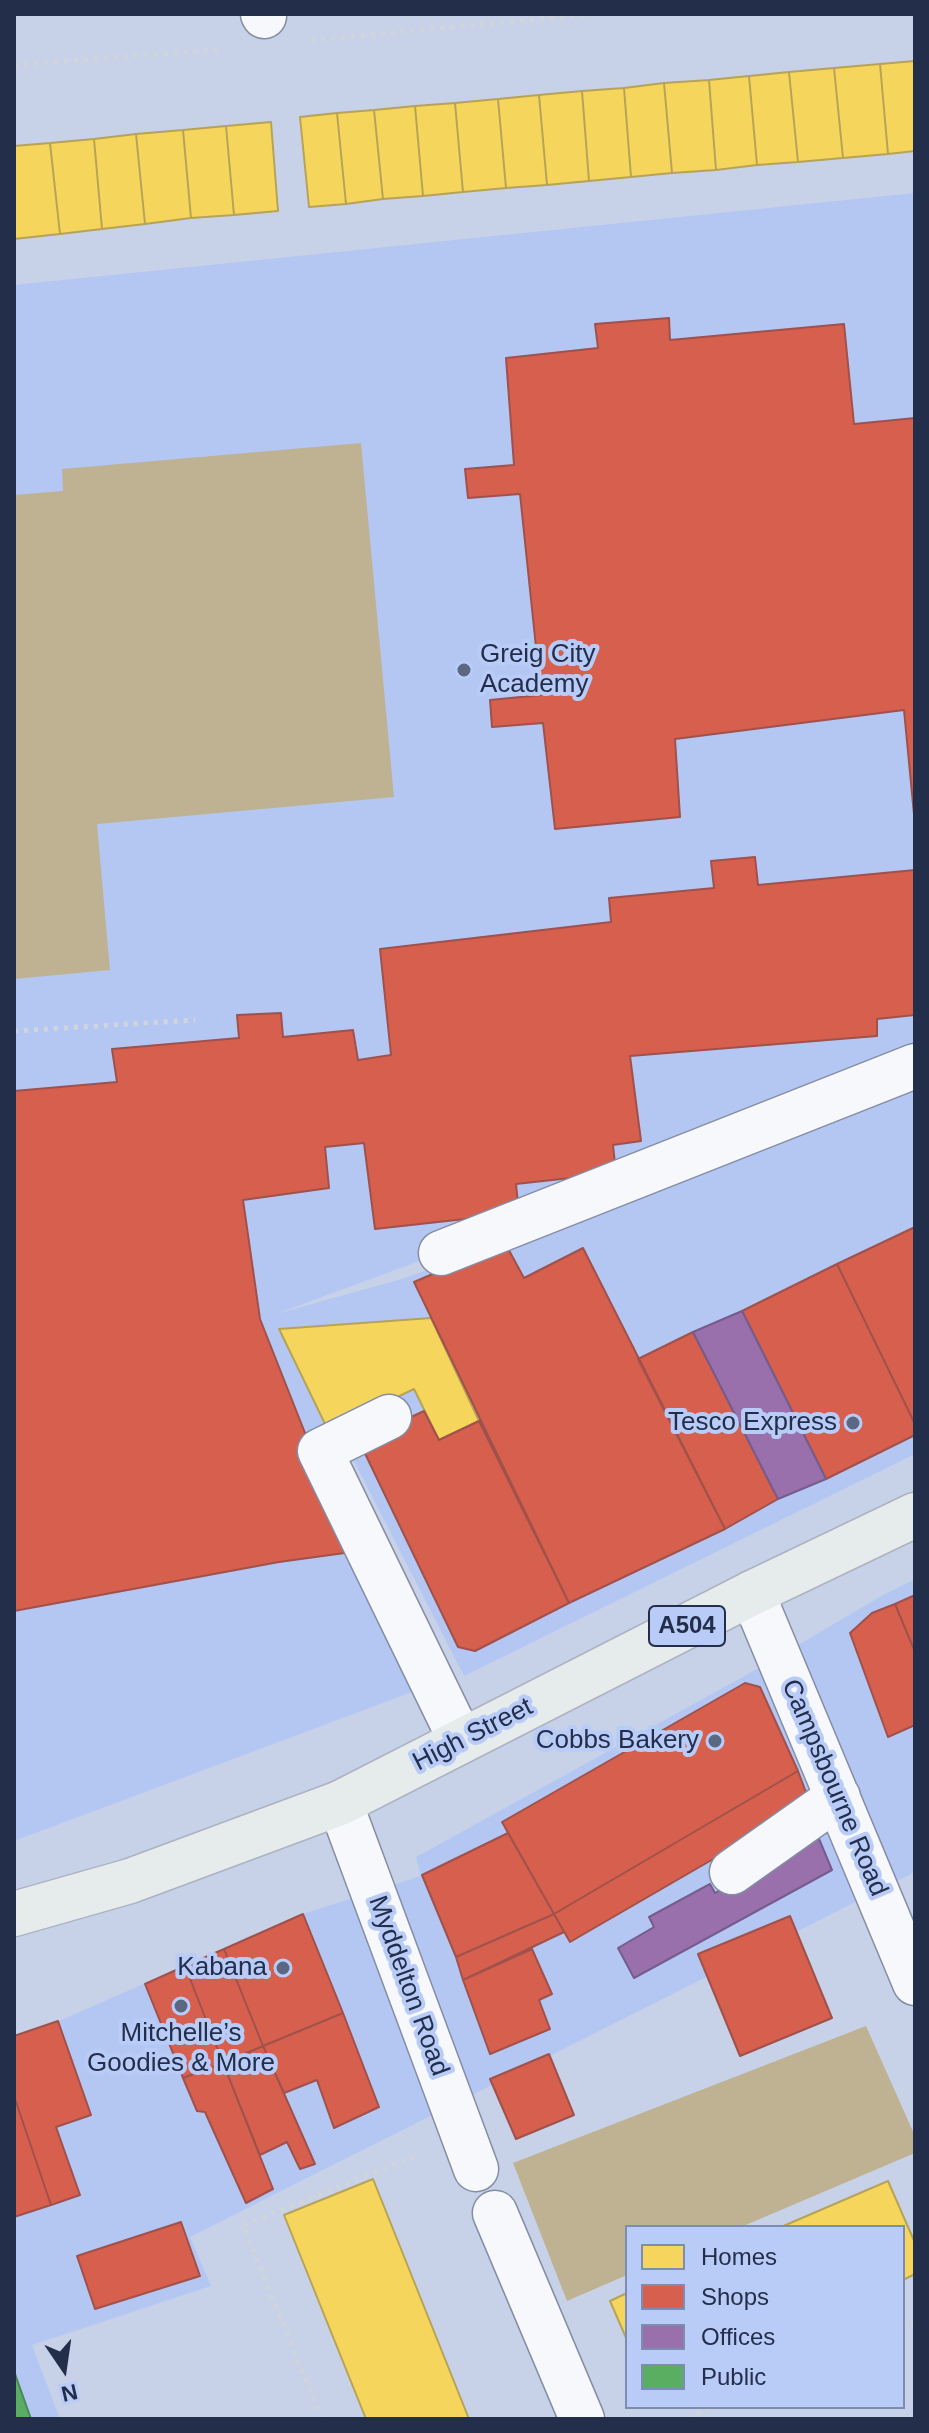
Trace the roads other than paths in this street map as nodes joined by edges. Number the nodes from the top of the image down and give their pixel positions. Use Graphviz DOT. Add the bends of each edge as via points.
graph roads {
  1 [pos="915,1066"];
  2 [pos="441,1253"];
  3 [pos="389,1417"];
  4 [pos="915,1515"];
  5 [pos="752,1593"];
  6 [pos="461,1741"];
  7 [pos="838,1797"];
  8 [pos="340,1803"];
  9 [pos="732,1872"];
  10 [pos="14,1914"];
  11 [pos="915,1983"];
  12 [pos="470,2153"];
  13 [pos="495,2213"];
  14 [pos="582,2419"];
  1 -- 2 [label="street"];
  3 -- 6 [label="street" via="320,1451"];
  4 -- 5 [label="main road, High Street / A504"];
  5 -- 6 [label="main road, High Street / A504"];
  5 -- 7 [label="street, Campsbourne Road"];
  6 -- 8 [label="main road, High Street / A504"];
  7 -- 9 [label="street"];
  7 -- 11 [label="street, Campsbourne Road"];
  8 -- 10 [label="main road, High Street / A504" via="130,1881"];
  8 -- 12 [label="street, Myddelton Road"];
  13 -- 14 [label="street"];
}
